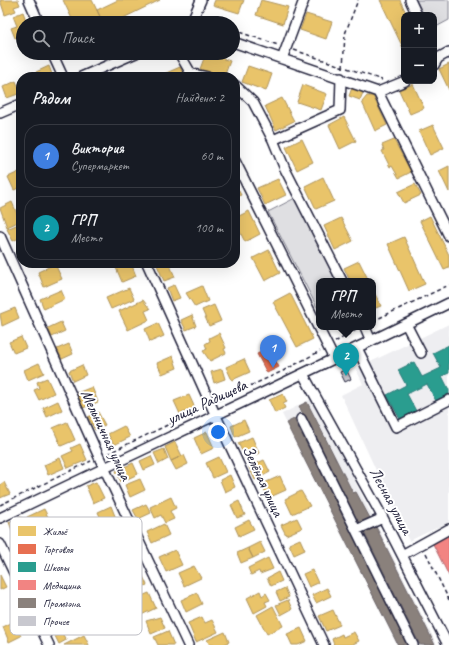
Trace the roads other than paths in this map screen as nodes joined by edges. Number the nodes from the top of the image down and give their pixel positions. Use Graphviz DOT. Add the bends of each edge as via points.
graph roads {
  1 [pos="29,0"];
  2 [pos="201,0"];
  3 [pos="304,0"];
  4 [pos="410,0"];
  5 [pos="416,12"];
  6 [pos="36,16"];
  7 [pos="195,16"];
  8 [pos="240,44"];
  9 [pos="449,52"];
  10 [pos="437,57"];
  11 [pos="282,59"];
  12 [pos="55,60"];
  13 [pos="120,60"];
  14 [pos="183,60"];
  15 [pos="61,72"];
  16 [pos="92,72"];
  17 [pos="190,72"];
  18 [pos="341,78"];
  19 [pos="401,82"];
  20 [pos="240,90"];
  21 [pos="378,92"];
  22 [pos="16,106"];
  23 [pos="0,113"];
  24 [pos="273,140"];
  25 [pos="240,171"];
  26 [pos="0,236"];
  27 [pos="449,236"];
  28 [pos="149,268"];
  29 [pos="340,278"];
  30 [pos="449,303"];
  31 [pos="316,322"];
  32 [pos="406,324"];
  33 [pos="320,330"];
  34 [pos="366,330"];
  35 [pos="372,341"];
  36 [pos="357,348"];
  37 [pos="421,353"];
  38 [pos="334,359"];
  39 [pos="303,374"];
  40 [pos="449,400"];
  41 [pos="215,414"];
  42 [pos="301,419"];
  43 [pos="104,468"];
  44 [pos="127,517"];
  45 [pos="0,518"];
  46 [pos="383,518"];
  47 [pos="449,529"];
  48 [pos="356,530"];
  49 [pos="0,544"];
  50 [pos="142,548"];
  51 [pos="402,555"];
  52 [pos="10,565"];
  53 [pos="44,635"];
  54 [pos="49,645"];
  55 [pos="188,645"];
  56 [pos="324,645"];
  57 [pos="413,645"];
  58 [pos="448,645"];
  1 -- 6 [label="street"];
  2 -- 7 [label="street"];
  3 -- 11 [label="street"];
  4 -- 5 [label="street"];
  8 -- 11 [label="street"];
  9 -- 10 [label="street"];
  11 -- 18 [label="street"];
  12 -- 15 [label="street"];
  13 -- 16 [label="street"];
  14 -- 17 [label="street"];
  18 -- 21 [label="street"];
  18 -- 24 [label="street" via="340,110"];
  19 -- 21 [label="street"];
  20 -- 24 [label="street" via="253,102"];
  21 -- 27 [label="street"];
  22 -- 23 [label="street"];
  24 -- 29 [label="street"];
  25 -- 31 [label="street"];
  26 -- 43 [label="street, Мельничная улица"];
  28 -- 41 [label="street, Зелёная улица"];
  30 -- 32 [label="street, улица Радищева"];
  32 -- 35 [label="street, улица Радищева"];
  32 -- 37 [label="street"];
  33 -- 38 [label="street"];
  34 -- 35 [label="street"];
  35 -- 36 [label="street, улица Радищева"];
  36 -- 38 [label="street, улица Радищева"];
  36 -- 40 [label="street" via="396,427"];
  38 -- 39 [label="street, улица Радищева"];
  39 -- 41 [label="street, улица Радищева"];
  39 -- 46 [label="street, Лесная улица"];
  41 -- 43 [label="street, улица Радищева"];
  41 -- 56 [label="street, Зелёная улица"];
  42 -- 48 [label="street"];
  43 -- 44 [label="street, Мельничная улица"];
  43 -- 45 [label="street, улица Радищева"];
  46 -- 48 [label="street"];
  46 -- 51 [label="street, Лесная улица"];
  47 -- 51 [label="street"];
  48 -- 57 [label="street"];
  49 -- 52 [label="street"];
  50 -- 55 [label="street, Мельничная улица"];
  51 -- 58 [label="street, Лесная улица"];
  53 -- 54 [label="street"];
}
